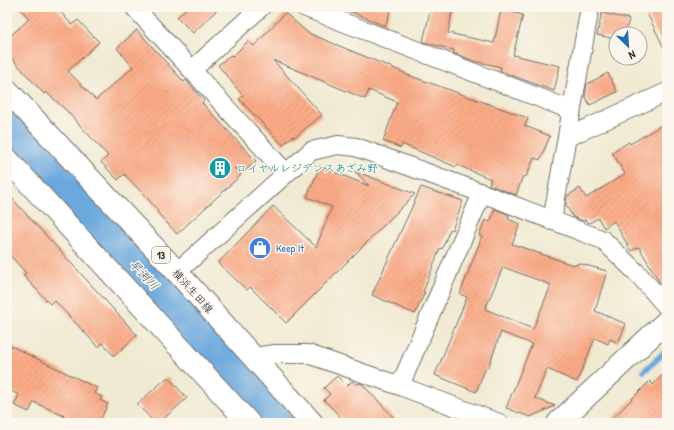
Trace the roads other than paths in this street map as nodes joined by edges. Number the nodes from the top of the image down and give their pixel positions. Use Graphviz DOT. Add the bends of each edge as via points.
graph roads {
  1 [pos="134,7"];
  2 [pos="261,7"];
  3 [pos="304,7"];
  4 [pos="590,7"];
  5 [pos="192,70"];
  6 [pos="7,90"];
  7 [pos="667,92"];
  8 [pos="571,110"];
  9 [pos="568,137"];
  10 [pos="9,167"];
  11 [pos="286,173"];
  12 [pos="482,193"];
  13 [pos="552,221"];
  14 [pos="177,272"];
  15 [pos="667,307"];
  16 [pos="667,321"];
  17 [pos="253,357"];
  18 [pos="400,386"];
  19 [pos="249,423"];
  20 [pos="312,423"];
  21 [pos="499,423"];
  22 [pos="558,423"];
  1 -- 5 [label="street"];
  2 -- 5 [label="street"];
  3 -- 8 [label="street"];
  4 -- 8 [label="street"];
  5 -- 11 [label="street"];
  6 -- 14 [label="main road, 横浜生田線 / 13"];
  7 -- 9 [label="street"];
  8 -- 9 [label="street"];
  9 -- 13 [label="street"];
  10 -- 19 [label="main road"];
  11 -- 12 [label="street" via="312,151 338,145 356,147"];
  11 -- 14 [label="street"];
  12 -- 13 [label="street"];
  12 -- 18 [label="street"];
  13 -- 15 [label="street" via="603,240"];
  14 -- 17 [label="main road, 横浜生田線 / 13"];
  16 -- 22 [label="main road"];
  17 -- 18 [label="street" via="308,354"];
  17 -- 20 [label="main road, 横浜生田線 / 13"];
  18 -- 21 [label="street"];
}
